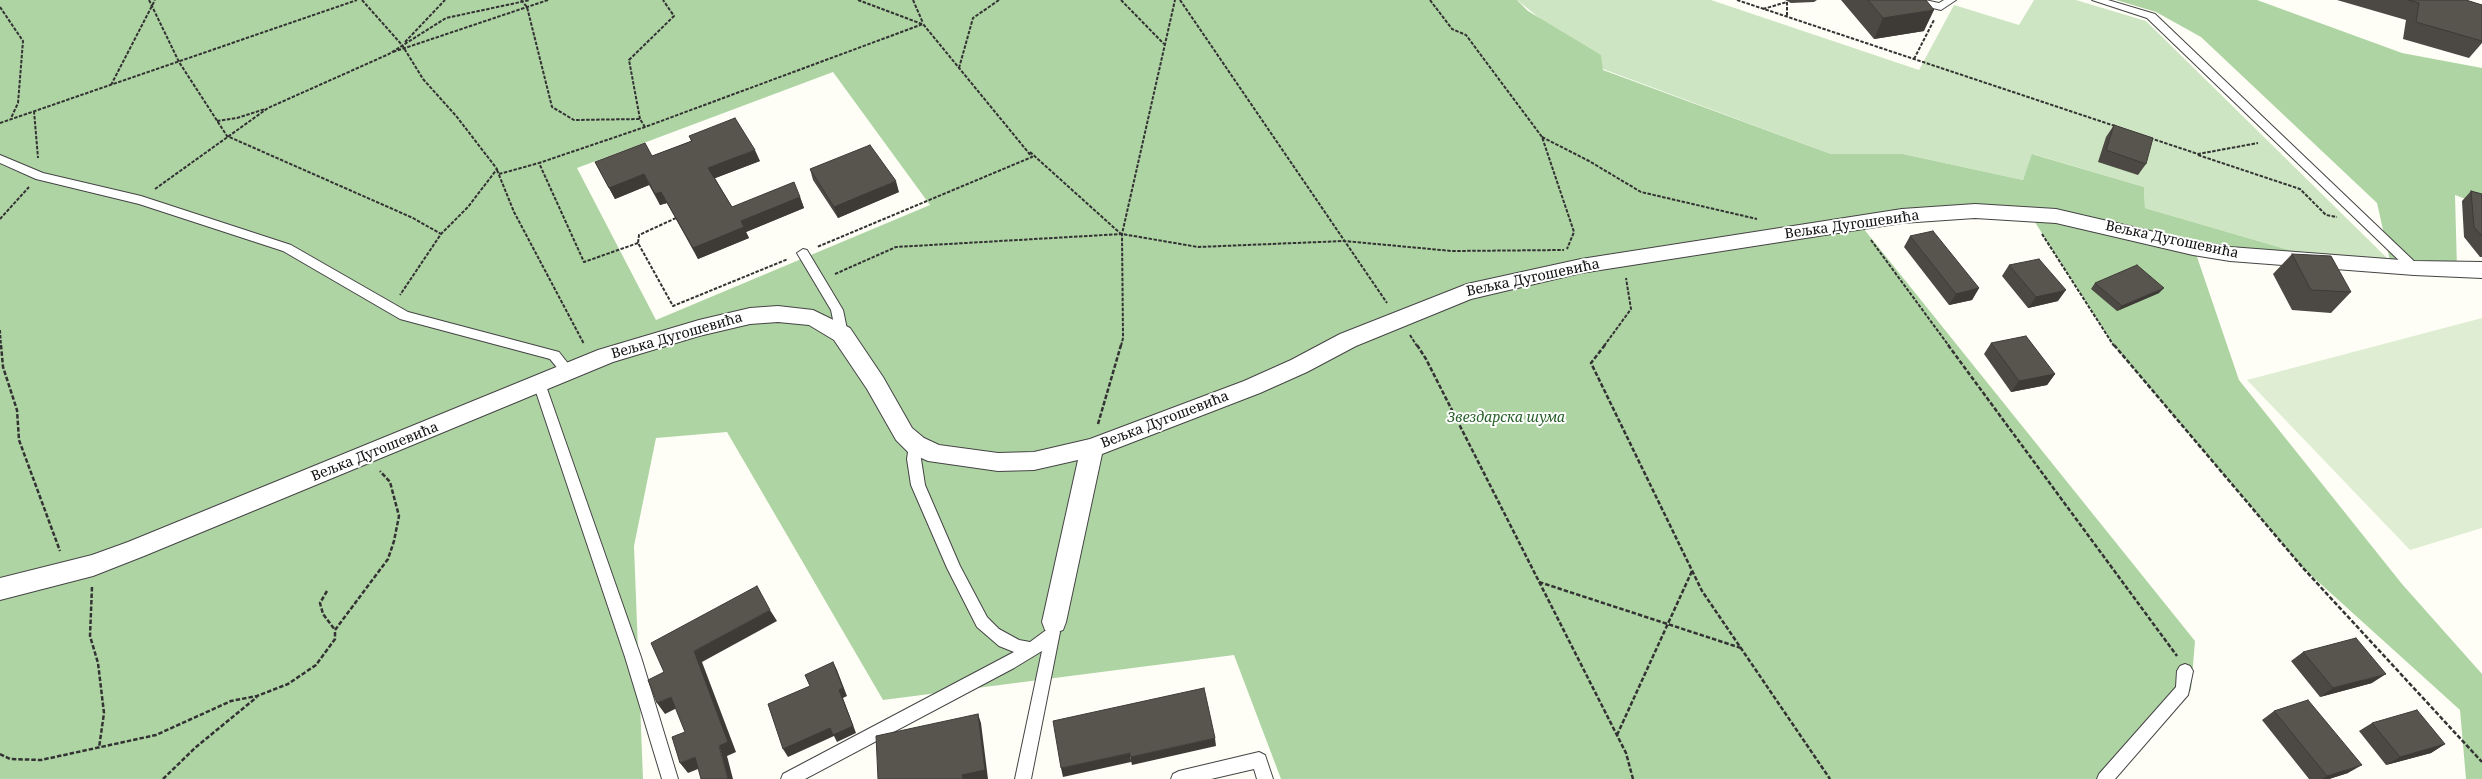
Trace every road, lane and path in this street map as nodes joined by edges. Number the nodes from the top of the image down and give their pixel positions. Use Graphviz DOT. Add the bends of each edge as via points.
graph roads {
  1 [pos="149,0"];
  2 [pos="155,0"];
  3 [pos="357,0"];
  4 [pos="362,0"];
  5 [pos="445,0"];
  6 [pos="530,0"];
  7 [pos="548,0"];
  8 [pos="663,0"];
  9 [pos="858,0"];
  10 [pos="913,0"];
  11 [pos="999,0"];
  12 [pos="1121,0"];
  13 [pos="1175,0"];
  14 [pos="1180,0"];
  15 [pos="1430,0"];
  16 [pos="1737,0"];
  17 [pos="1912,0"];
  18 [pos="1951,0"];
  19 [pos="2097,0"];
  20 [pos="522,1"];
  21 [pos="0,7"];
  22 [pos="527,7"];
  23 [pos="1941,7"];
  24 [pos="151,8"];
  25 [pos="1763,9"];
  26 [pos="1787,17"];
  27 [pos="923,24"];
  28 [pos="1164,44"];
  29 [pos="402,45"];
  30 [pos="404,49"];
  31 [pos="388,54"];
  32 [pos="1914,59"];
  33 [pos="179,62"];
  34 [pos="959,68"];
  35 [pos="111,85"];
  36 [pos="268,108"];
  37 [pos="11,118"];
  38 [pos="640,119"];
  39 [pos="217,121"];
  40 [pos="0,123"];
  41 [pos="645,127"];
  42 [pos="2116,127"];
  43 [pos="228,136"];
  44 [pos="1542,137"];
  45 [pos="2146,137"];
  46 [pos="2258,144"];
  47 [pos="1023,147"];
  48 [pos="2198,154"];
  49 [pos="0,159"];
  50 [pos="538,163"];
  51 [pos="497,169"];
  52 [pos="499,174"];
  53 [pos="141,200"];
  54 [pos="2029,213"];
  55 [pos="676,218"];
  56 [pos="1759,219"];
  57 [pos="1858,223"];
  58 [pos="2367,223"];
  59 [pos="441,234"];
  60 [pos="1122,234"];
  61 [pos="1344,241"];
  62 [pos="638,243"];
  63 [pos="803,253"];
  64 [pos="1571,258"];
  65 [pos="1623,260"];
  66 [pos="2414,268"];
  67 [pos="2482,270"];
  68 [pos="820,281"];
  69 [pos="391,308"];
  70 [pos="1398,319"];
  71 [pos="0,330"];
  72 [pos="842,334"];
  73 [pos="593,362"];
  74 [pos="568,371"];
  75 [pos="539,383"];
  76 [pos="916,445"];
  77 [pos="1092,448"];
  78 [pos="366,456"];
  79 [pos="93,565"];
  80 [pos="1692,571"];
  81 [pos="68,572"];
  82 [pos="1539,581"];
  83 [pos="0,589"];
  84 [pos="327,591"];
  85 [pos="1053,628"];
  86 [pos="335,630"];
  87 [pos="1741,648"];
  88 [pos="1033,649"];
  89 [pos="2185,671"];
  90 [pos="257,696"];
  91 [pos="1617,735"];
  92 [pos="99,748"];
  93 [pos="0,754"];
  94 [pos="2482,762"];
  95 [pos="163,779"];
  96 [pos="670,779"];
  97 [pos="789,779"];
  98 [pos="1023,779"];
  99 [pos="1179,779"];
  100 [pos="1265,779"];
  101 [pos="1633,779"];
  102 [pos="1830,779"];
  103 [pos="2105,779"];
  1 -- 24 [label="path"];
  2 -- 24 [label="path"];
  3 -- 33 [label="path"];
  4 -- 29 [label="path"];
  5 -- 29 [label="path"];
  6 -- 20 [label="path"];
  7 -- 22 [label="path"];
  8 -- 38 [label="path" via="674,16 630,60"];
  9 -- 27 [label="path"];
  10 -- 27 [label="path"];
  11 -- 34 [label="path" via="973,18"];
  12 -- 28 [label="path"];
  13 -- 28 [label="path"];
  14 -- 61 [label="path"];
  15 -- 44 [label="path" via="1452,29 1466,34"];
  16 -- 25 [label="path"];
  17 -- 23 [label="lane"];
  18 -- 23 [label="lane"];
  19 -- 58 [label="lane" via="2151,16"];
  20 -- 22 [label="path"];
  20 -- 29 [label="path" via="446,18"];
  21 -- 37 [label="path" via="23,41 18,103"];
  22 -- 30 [label="path"];
  22 -- 38 [label="path" via="552,107 574,120"];
  23 -- 32 [label="path"];
  24 -- 33 [label="path"];
  24 -- 35 [label="path"];
  25 -- 26 [label="path"];
  25 -- 26 [label="path" via="1787,2"];
  26 -- 32 [label="path"];
  27 -- 34 [label="path"];
  27 -- 41 [label="path"];
  28 -- 60 [label="path"];
  29 -- 30 [label="path"];
  29 -- 31 [label="path"];
  30 -- 31 [label="path"];
  30 -- 51 [label="path" via="423,79 457,117"];
  31 -- 36 [label="path"];
  32 -- 42 [label="path"];
  33 -- 35 [label="path"];
  33 -- 39 [label="path"];
  34 -- 47 [label="path"];
  35 -- 37 [label="path"];
  36 -- 39 [label="path" via="237,118"];
  36 -- 43 [label="path"];
  37 -- 40 [label="path"];
  38 -- 41 [label="path"];
  39 -- 43 [label="path"];
  41 -- 50 [label="path"];
  43 -- 53 [label="path"];
  43 -- 59 [label="path" via="413,218"];
  44 -- 56 [label="path" via="1590,161 1641,192"];
  44 -- 64 [label="path" via="1574,232"];
  45 -- 48 [label="path"];
  46 -- 48 [label="path"];
  47 -- 60 [label="path"];
  47 -- 63 [label="path" via="1032,157"];
  48 -- 58 [label="path" via="2300,189 2326,215"];
  49 -- 53 [label="lane" via="40,176"];
  50 -- 52 [label="path"];
  50 -- 62 [label="path" via="584,262"];
  51 -- 52 [label="path"];
  51 -- 59 [label="path" via="468,207"];
  52 -- 73 [label="path" via="514,212"];
  53 -- 69 [label="lane" via="288,248"];
  54 -- 57 [label="street, Вељка Дугошевића" via="1975,211 1902,216"];
  54 -- 66 [label="street, Вељка Дугошевића" via="2056,216 2193,248 2230,254"];
  54 -- 94 [label="path" via="2116,347 2303,568"];
  55 -- 62 [label="path" via="639,235"];
  57 -- 65 [label="street, Вељка Дугошевића"];
  57 -- 89 [label="path" via="2174,650"];
  58 -- 66 [label="lane"];
  59 -- 69 [label="path"];
  60 -- 61 [label="path" via="1198,247"];
  60 -- 68 [label="path" via="896,247"];
  60 -- 77 [label="path" via="1124,338"];
  61 -- 64 [label="path"];
  61 -- 70 [label="path"];
  62 -- 63 [label="path" via="673,306"];
  63 -- 68 [label="lane"];
  64 -- 65 [label="street, Вељка Дугошевића"];
  64 -- 70 [label="street, Вељка Дугошевића" via="1467,292"];
  65 -- 80 [label="path" via="1631,309 1591,363"];
  66 -- 67 [label="street, Вељка Дугошевића"];
  68 -- 72 [label="lane" via="837,310"];
  69 -- 74 [label="lane" via="404,316 442,327 554,355"];
  70 -- 77 [label="street, Вељка Дугошевића" via="1348,340 1252,387"];
  70 -- 82 [label="path" via="1426,359"];
  71 -- 81 [label="path" via="2,367 17,410 19,440"];
  72 -- 73 [label="street, Вељка Дугошевића" via="813,318 764,314 699,328"];
  72 -- 76 [label="street, Вељка Дугошевића" via="875,383 904,434"];
  73 -- 74 [label="street, Вељка Дугошевића"];
  74 -- 75 [label="street, Вељка Дугошевића"];
  75 -- 78 [label="street, Вељка Дугошевића"];
  75 -- 96 [label="lane" via="633,658"];
  76 -- 77 [label="street, Вељка Дугошевића" via="936,454 998,462 1034,460"];
  76 -- 88 [label="lane" via="914,459 918,485 954,568 982,622 1004,641"];
  77 -- 85 [label="street"];
  78 -- 79 [label="street, Вељка Дугошевића"];
  78 -- 86 [label="path" via="390,482 399,516 388,559"];
  79 -- 81 [label="street, Вељка Дугошевића"];
  79 -- 92 [label="path" via="90,636 98,663 104,713"];
  80 -- 87 [label="path" via="1702,591"];
  80 -- 91 [label="path"];
  81 -- 83 [label="street, Вељка Дугошевића"];
  82 -- 87 [label="path"];
  82 -- 91 [label="path"];
  84 -- 86 [label="path" via="320,603 323,614"];
  85 -- 88 [label="lane"];
  85 -- 98 [label="lane"];
  86 -- 90 [label="path" via="335,639 316,665 288,684"];
  87 -- 102 [label="path"];
  88 -- 97 [label="lane"];
  89 -- 103 [label="lane" via="2183,690"];
  90 -- 92 [label="path" via="231,701 156,735"];
  90 -- 95 [label="path" via="196,747"];
  91 -- 101 [label="path" via="1626,753"];
  92 -- 93 [label="path" via="41,760 10,759"];
  99 -- 100 [label="lane" via="1259,760"];
}
